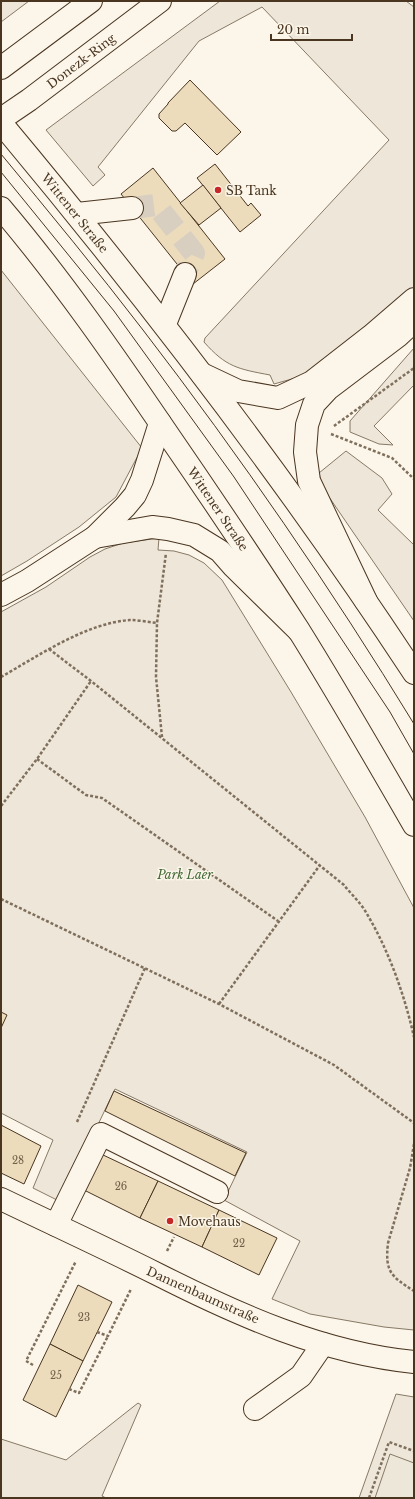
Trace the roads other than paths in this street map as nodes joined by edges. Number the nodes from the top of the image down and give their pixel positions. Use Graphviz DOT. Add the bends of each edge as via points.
graph roads {
  1 [pos="74,1"];
  2 [pos="91,1"];
  3 [pos="160,1"];
  4 [pos="47,32"];
  5 [pos="1,68"];
  6 [pos="1,119"];
  7 [pos="1,123"];
  8 [pos="1,208"];
  9 [pos="132,208"];
  10 [pos="73,209"];
  11 [pos="185,274"];
  12 [pos="414,299"];
  13 [pos="414,321"];
  14 [pos="165,324"];
  15 [pos="202,374"];
  16 [pos="160,423"];
  17 [pos="95,538"];
  18 [pos="1,595"];
  19 [pos="366,601"];
  20 [pos="298,630"];
  21 [pos="414,673"];
  22 [pos="414,825"];
  23 [pos="217,1192"];
  24 [pos="1,1199"];
  25 [pos="56,1225"];
  26 [pos="323,1344"];
  27 [pos="414,1362"];
  28 [pos="255,1409"];
  1 -- 4 [label="main road"];
  2 -- 4 [label="main road"];
  3 -- 6 [label="main road, Donezk-Ring"];
  4 -- 5 [label="main road"];
  7 -- 10 [label="main road, Wittener Straße"];
  8 -- 16 [label="main road, Wittener Straße" via="108,347"];
  9 -- 10 [label="main road"];
  10 -- 14 [label="main road, Wittener Straße"];
  11 -- 14 [label="main road"];
  12 -- 15 [label="main road" via="312,382 278,398 238,391"];
  13 -- 19 [label="main road" via="328,389 314,404 307,425 305,452 308,482"];
  14 -- 15 [label="main road, Wittener Straße"];
  15 -- 19 [label="main road, Wittener Straße"];
  16 -- 17 [label="main road" via="135,495"];
  16 -- 20 [label="main road, Wittener Straße"];
  17 -- 18 [label="main road"];
  17 -- 20 [label="main road" via="152,527 194,535 220,551"];
  19 -- 21 [label="main road, Wittener Straße"];
  20 -- 22 [label="main road, Wittener Straße"];
  23 -- 25 [label="main road" via="101,1134"];
  24 -- 25 [label="main road, Dannenbaumstraße"];
  25 -- 26 [label="main road, Dannenbaumstraße" via="236,1312"];
  26 -- 27 [label="main road, Dannenbaumstraße" via="349,1352"];
  26 -- 28 [label="main road" via="302,1376"];
}
